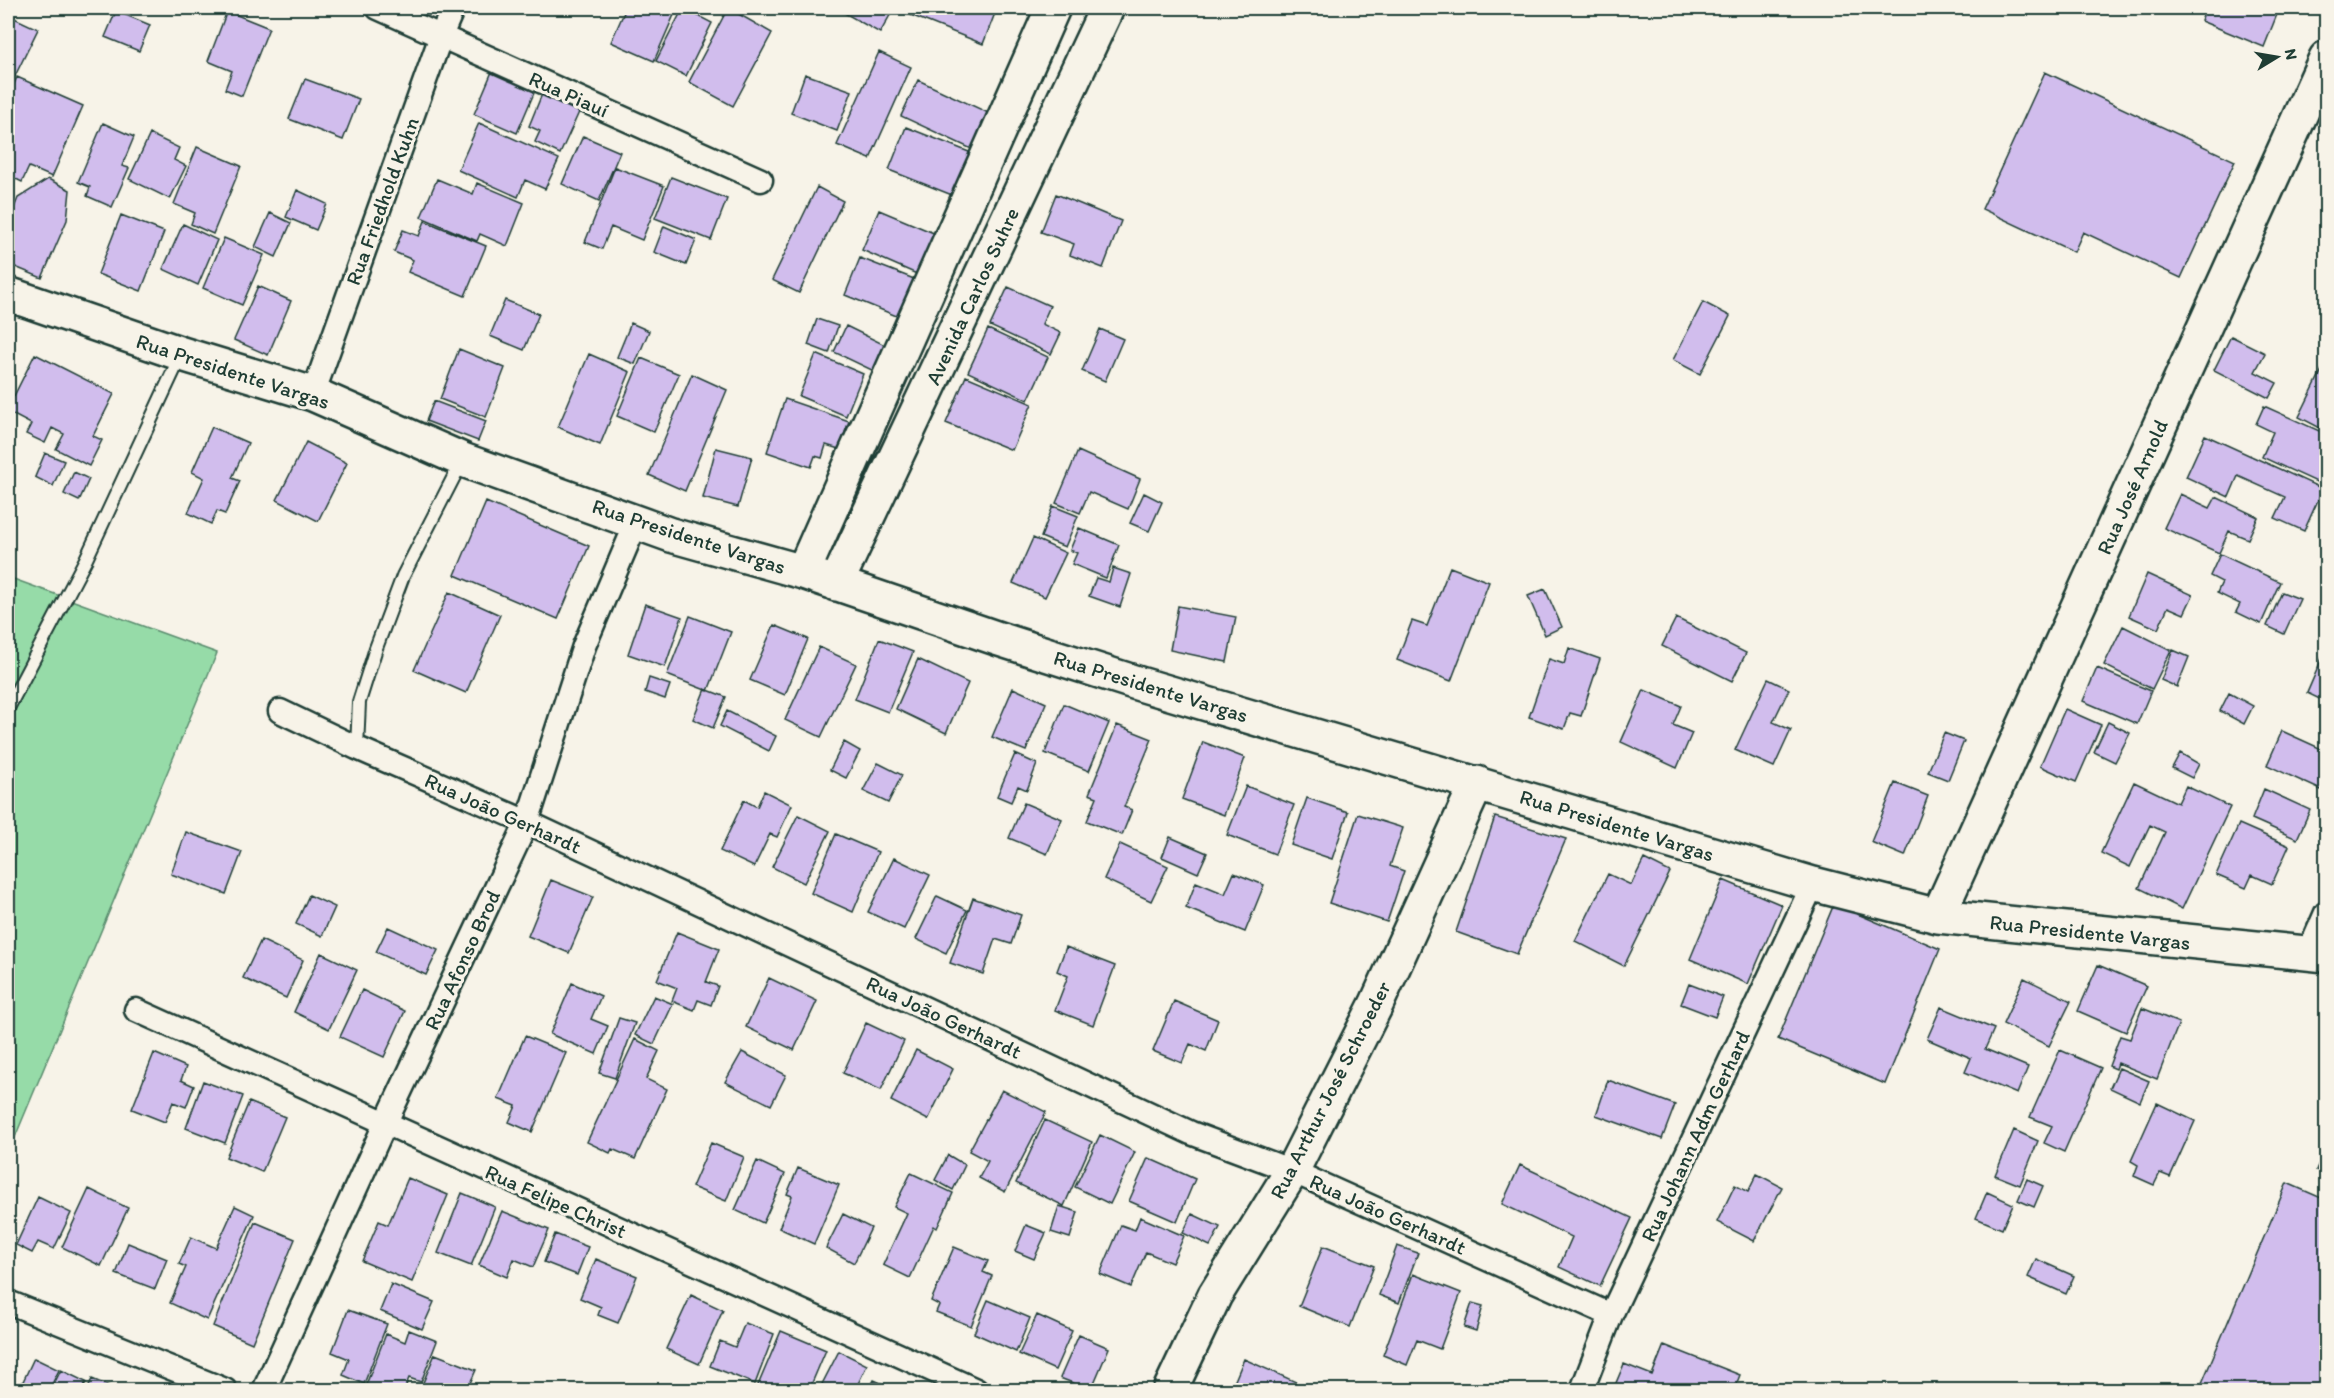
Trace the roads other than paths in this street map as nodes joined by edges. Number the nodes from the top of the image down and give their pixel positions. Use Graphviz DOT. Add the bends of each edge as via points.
graph roads {
  1 [pos="378,8"];
  2 [pos="453,8"];
  3 [pos="1053,8"];
  4 [pos="1107,8"];
  5 [pos="441,36"];
  6 [pos="2326,58"];
  7 [pos="761,180"];
  8 [pos="8,294"];
  9 [pos="182,354"];
  10 [pos="314,394"];
  11 [pos="463,460"];
  12 [pos="637,521"];
  13 [pos="802,572"];
  14 [pos="836,584"];
  15 [pos="8,708"];
  16 [pos="280,711"];
  17 [pos="357,748"];
  18 [pos="1477,783"];
  19 [pos="527,822"];
  20 [pos="1813,884"];
  21 [pos="2326,913"];
  22 [pos="1938,916"];
  23 [pos="2317,955"];
  24 [pos="136,1010"];
  25 [pos="385,1124"];
  26 [pos="1292,1171"];
  27 [pos="8,1302"];
  28 [pos="1611,1315"];
  29 [pos="225,1390"];
  30 [pos="264,1390"];
  31 [pos="976,1390"];
  32 [pos="1170,1390"];
  33 [pos="1582,1390"];
  1 -- 5 [label="street, Rua Piauí"];
  2 -- 5 [label="street, Rua Friedhold Kuhn"];
  3 -- 13 [label="street, Avenida Carlos Suhre"];
  4 -- 14 [label="street, Avenida Carlos Suhre"];
  5 -- 7 [label="street, Rua Piauí"];
  5 -- 10 [label="street, Rua Friedhold Kuhn"];
  6 -- 22 [label="street, Rua José Arnold"];
  8 -- 9 [label="street, Rua Presidente Vargas"];
  9 -- 10 [label="street, Rua Presidente Vargas"];
  9 -- 15 [label="lane" via="86,559"];
  10 -- 11 [label="street, Rua Presidente Vargas"];
  11 -- 12 [label="street, Rua Presidente Vargas"];
  11 -- 17 [label="lane" via="403,576 376,648 359,702"];
  12 -- 13 [label="street, Rua Presidente Vargas" via="671,535"];
  12 -- 19 [label="street, Rua Afonso Brod" via="584,646"];
  13 -- 14 [label="street, Rua Presidente Vargas"];
  14 -- 18 [label="street, Rua Presidente Vargas" via="1140,684"];
  16 -- 17 [label="street, Rua João Gerhardt"];
  17 -- 19 [label="street, Rua João Gerhardt"];
  18 -- 20 [label="street, Rua Presidente Vargas"];
  18 -- 26 [label="street, Rua Arthur José Schroeder" via="1376,1005"];
  19 -- 25 [label="street, Rua Afonso Brod"];
  19 -- 26 [label="street, Rua João Gerhardt" via="1191,1134"];
  20 -- 22 [label="street, Rua Presidente Vargas"];
  20 -- 28 [label="street, Rua Johann Adm Gerhard"];
  21 -- 23 [label="street"];
  22 -- 23 [label="street, Rua Presidente Vargas"];
  24 -- 25 [label="street, Rua Felipe Christ"];
  25 -- 30 [label="street, Rua Afonso Brod"];
  25 -- 31 [label="street, Rua Felipe Christ"];
  26 -- 28 [label="street, Rua João Gerhardt"];
  26 -- 32 [label="street, Rua Arthur José Schroeder" via="1215,1295"];
  27 -- 29 [label="street"];
  28 -- 33 [label="street, Rua Johann Adm Gerhard"];
}
